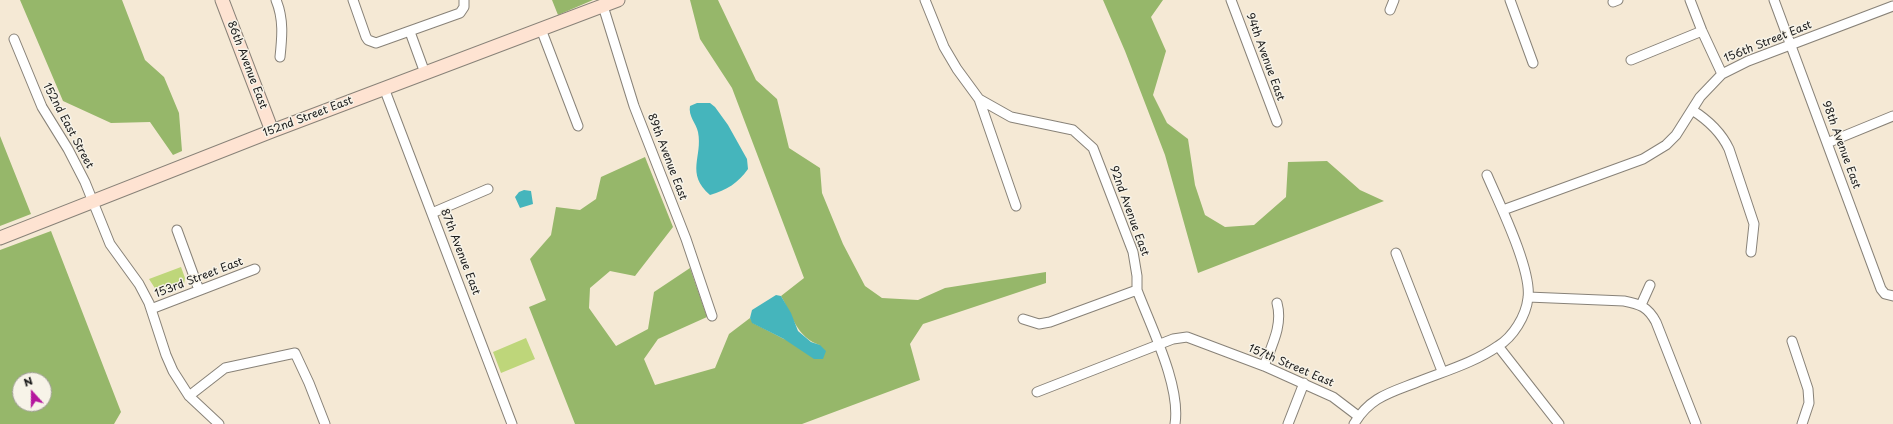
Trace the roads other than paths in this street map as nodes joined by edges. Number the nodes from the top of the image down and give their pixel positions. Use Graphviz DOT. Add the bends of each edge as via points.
graph roads {
  1 [pos="222,0"];
  2 [pos="276,0"];
  3 [pos="353,0"];
  4 [pos="464,0"];
  5 [pos="618,0"];
  6 [pos="925,0"];
  7 [pos="1231,0"];
  8 [pos="1394,0"];
  9 [pos="1510,0"];
  10 [pos="1690,0"];
  11 [pos="1774,0"];
  12 [pos="1890,4"];
  13 [pos="603,6"];
  14 [pos="1390,10"];
  15 [pos="541,29"];
  16 [pos="1702,31"];
  17 [pos="410,32"];
  18 [pos="14,39"];
  19 [pos="1791,45"];
  20 [pos="280,58"];
  21 [pos="1632,60"];
  22 [pos="1533,63"];
  23 [pos="425,73"];
  24 [pos="1722,74"];
  25 [pos="384,88"];
  26 [pos="979,99"];
  27 [pos="1692,110"];
  28 [pos="1893,116"];
  29 [pos="1277,122"];
  30 [pos="578,126"];
  31 [pos="272,131"];
  32 [pos="1827,143"];
  33 [pos="1487,175"];
  34 [pos="488,189"];
  35 [pos="94,202"];
  36 [pos="1016,206"];
  37 [pos="1503,210"];
  38 [pos="432,213"];
  39 [pos="177,230"];
  40 [pos="0,238"];
  41 [pos="1751,252"];
  42 [pos="1396,253"];
  43 [pos="255,269"];
  44 [pos="1650,285"];
  45 [pos="199,290"];
  46 [pos="1137,290"];
  47 [pos="1891,296"];
  48 [pos="1528,297"];
  49 [pos="1277,303"];
  50 [pos="1641,305"];
  51 [pos="151,309"];
  52 [pos="712,316"];
  53 [pos="1023,319"];
  54 [pos="1792,341"];
  55 [pos="1158,345"];
  56 [pos="1498,346"];
  57 [pos="1264,366"];
  58 [pos="1442,371"];
  59 [pos="1304,383"];
  60 [pos="1037,392"];
  61 [pos="189,396"];
  62 [pos="1356,420"];
  63 [pos="219,424"];
  64 [pos="325,424"];
  65 [pos="512,424"];
  66 [pos="1175,424"];
  67 [pos="1288,424"];
  68 [pos="1559,424"];
  69 [pos="1696,424"];
  70 [pos="1802,424"];
  1 -- 31 [label="street, 86th Avenue East"];
  2 -- 20 [label="street" via="282,26"];
  3 -- 17 [label="street" via="366,37 371,41 379,42"];
  4 -- 17 [label="street" via="464,7 460,13"];
  5 -- 13 [label="street, 152nd Street East"];
  6 -- 26 [label="street" via="944,47"];
  7 -- 29 [label="street, 94th Avenue East"];
  8 -- 14 [label="street"];
  9 -- 22 [label="street"];
  10 -- 16 [label="street"];
  11 -- 19 [label="street, 98th Avenue East"];
  12 -- 19 [label="street, 156th Street East"];
  13 -- 15 [label="street, 152nd Street East"];
  13 -- 52 [label="street, 89th Avenue East" via="634,106 683,230"];
  15 -- 23 [label="street, 152nd Street East"];
  15 -- 30 [label="street"];
  16 -- 21 [label="street"];
  16 -- 24 [label="street"];
  17 -- 23 [label="street"];
  18 -- 35 [label="street, 152nd East Street" via="42,107 68,149"];
  19 -- 24 [label="street, 156th Street East"];
  19 -- 32 [label="street, 98th Avenue East"];
  23 -- 25 [label="street, 152nd Street East"];
  24 -- 27 [label="street, 156th Street East" via="1700,97"];
  25 -- 31 [label="street, 152nd Street East"];
  25 -- 38 [label="street, 87th Avenue East"];
  26 -- 36 [label="street"];
  26 -- 46 [label="street, 92nd Avenue East" via="1011,117 1073,130 1093,148 1133,252"];
  27 -- 37 [label="street, 156th Street East" via="1676,135 1666,145 1643,159"];
  27 -- 41 [label="street" via="1713,125 1729,149 1754,224"];
  28 -- 32 [label="street"];
  31 -- 35 [label="street, 152nd Street East"];
  32 -- 47 [label="street, 98th Avenue East" via="1882,289"];
  33 -- 37 [label="street"];
  34 -- 38 [label="street"];
  35 -- 40 [label="street, 152nd Street East"];
  35 -- 51 [label="street, 152nd East Street" via="110,244 139,284"];
  37 -- 48 [label="street" via="1526,275"];
  38 -- 65 [label="street, 87th Avenue East"];
  39 -- 45 [label="street"];
  42 -- 58 [label="street"];
  43 -- 45 [label="street, 153rd Street East"];
  44 -- 50 [label="street"];
  45 -- 51 [label="street, 153rd Street East"];
  46 -- 53 [label="street" via="1050,322 1039,324"];
  46 -- 55 [label="street, 92nd Avenue East"];
  48 -- 50 [label="street" via="1624,301"];
  48 -- 56 [label="street, 157th Street East" via="1516,327"];
  49 -- 57 [label="street" via="1280,319"];
  50 -- 69 [label="street" via="1651,313 1656,322"];
  51 -- 61 [label="street, 152nd East Street" via="166,355"];
  54 -- 70 [label="street" via="1808,388 1809,403"];
  55 -- 57 [label="street, 157th Street East" via="1173,338 1187,337"];
  55 -- 60 [label="street, 157th Street East"];
  55 -- 66 [label="street, 92nd Avenue East" via="1173,389 1177,415"];
  56 -- 58 [label="street, 157th Street East" via="1474,359"];
  56 -- 68 [label="street"];
  57 -- 59 [label="street, 157th Street East"];
  58 -- 62 [label="street, 157th Street East" via="1386,393 1367,406"];
  59 -- 62 [label="street, 157th Street East" via="1333,397"];
  59 -- 67 [label="street"];
  61 -- 63 [label="street, 152nd East Street"];
  61 -- 64 [label="street" via="225,368 295,353"];
}
